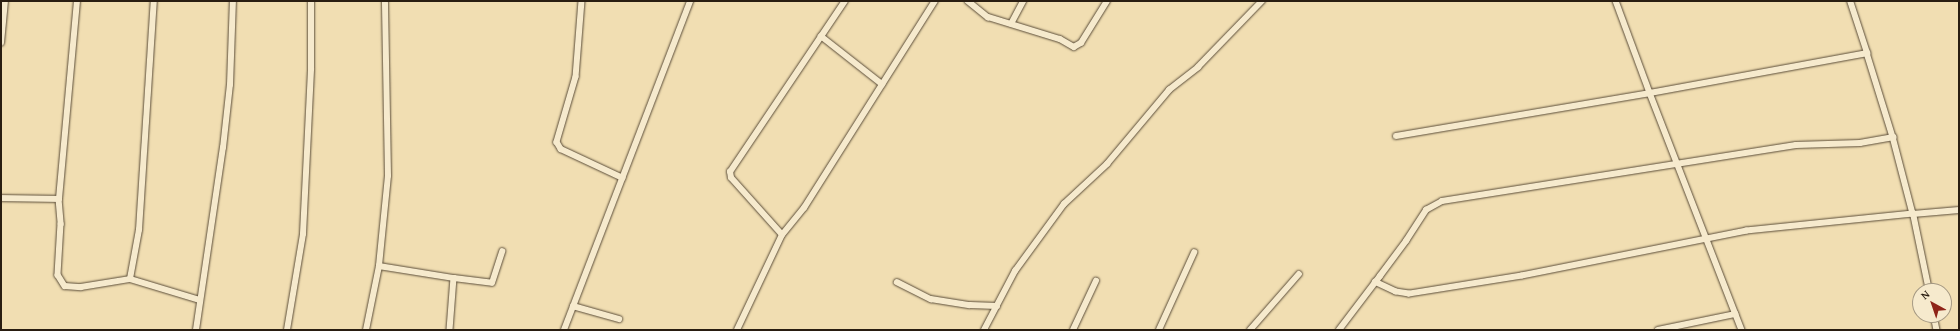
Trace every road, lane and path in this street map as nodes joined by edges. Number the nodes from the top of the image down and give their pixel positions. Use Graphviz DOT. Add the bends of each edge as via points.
graph roads {
  1 [pos="5,1"];
  2 [pos="77,1"];
  3 [pos="154,1"];
  4 [pos="233,1"];
  5 [pos="311,1"];
  6 [pos="385,1"];
  7 [pos="582,1"];
  8 [pos="690,1"];
  9 [pos="845,1"];
  10 [pos="935,1"];
  11 [pos="968,1"];
  12 [pos="1022,1"];
  13 [pos="1107,1"];
  14 [pos="1262,1"];
  15 [pos="1616,1"];
  16 [pos="1850,1"];
  17 [pos="1011,24"];
  18 [pos="821,36"];
  19 [pos="1,43"];
  20 [pos="1867,53"];
  21 [pos="882,84"];
  22 [pos="1650,93"];
  23 [pos="1396,136"];
  24 [pos="1893,137"];
  25 [pos="1676,164"];
  26 [pos="623,178"];
  27 [pos="1,198"];
  28 [pos="59,199"];
  29 [pos="1959,210"];
  30 [pos="1913,214"];
  31 [pos="782,235"];
  32 [pos="1705,238"];
  33 [pos="502,252"];
  34 [pos="1194,253"];
  35 [pos="379,266"];
  36 [pos="1299,274"];
  37 [pos="454,278"];
  38 [pos="130,279"];
  39 [pos="1096,281"];
  40 [pos="897,282"];
  41 [pos="1375,282"];
  42 [pos="1927,283"];
  43 [pos="200,300"];
  44 [pos="573,306"];
  45 [pos="997,306"];
  46 [pos="1735,314"];
  47 [pos="619,319"];
  48 [pos="196,330"];
  49 [pos="287,330"];
  50 [pos="366,330"];
  51 [pos="450,330"];
  52 [pos="564,330"];
  53 [pos="737,330"];
  54 [pos="984,330"];
  55 [pos="1073,330"];
  56 [pos="1159,330"];
  57 [pos="1250,330"];
  58 [pos="1339,330"];
  59 [pos="1658,330"];
  60 [pos="1742,330"];
  1 -- 19 [label="street"];
  2 -- 28 [label="street"];
  3 -- 38 [label="street" via="140,230"];
  4 -- 43 [label="street" via="230,85"];
  5 -- 49 [label="street" via="311,69 303,234"];
  6 -- 35 [label="street" via="384,105 388,176"];
  7 -- 26 [label="street" via="576,77 557,142 561,149"];
  8 -- 26 [label="street"];
  9 -- 18 [label="street"];
  10 -- 21 [label="street"];
  11 -- 17 [label="street" via="988,17"];
  12 -- 17 [label="street"];
  13 -- 17 [label="street" via="1082,42 1074,47 1060,39"];
  14 -- 45 [label="street" via="1198,67 1169,90 1107,164 1064,204 1015,270"];
  15 -- 22 [label="street"];
  16 -- 20 [label="street"];
  18 -- 21 [label="street"];
  18 -- 31 [label="street" via="730,172 731,178"];
  20 -- 22 [label="street"];
  20 -- 24 [label="street"];
  21 -- 31 [label="street" via="804,208"];
  22 -- 23 [label="street"];
  22 -- 25 [label="street"];
  24 -- 25 [label="street" via="1860,143 1796,145"];
  24 -- 30 [label="street"];
  25 -- 32 [label="street"];
  25 -- 41 [label="street" via="1469,196 1434,204 1426,210"];
  26 -- 44 [label="street"];
  27 -- 28 [label="street"];
  28 -- 38 [label="street" via="60,281 71,288"];
  29 -- 30 [label="street"];
  30 -- 32 [label="street" via="1826,222"];
  30 -- 42 [label="street"];
  31 -- 53 [label="street"];
  32 -- 41 [label="street" via="1522,276 1409,294 1396,292"];
  32 -- 46 [label="street"];
  33 -- 37 [label="street" via="492,283"];
  34 -- 56 [label="street"];
  35 -- 37 [label="street"];
  35 -- 50 [label="street"];
  36 -- 57 [label="street"];
  37 -- 51 [label="street"];
  38 -- 43 [label="street"];
  39 -- 55 [label="street"];
  40 -- 45 [label="street" via="930,299"];
  41 -- 58 [label="street"];
  43 -- 48 [label="street"];
  44 -- 47 [label="street"];
  44 -- 52 [label="street"];
  45 -- 54 [label="street"];
  46 -- 59 [label="street"];
  46 -- 60 [label="street"];
}
